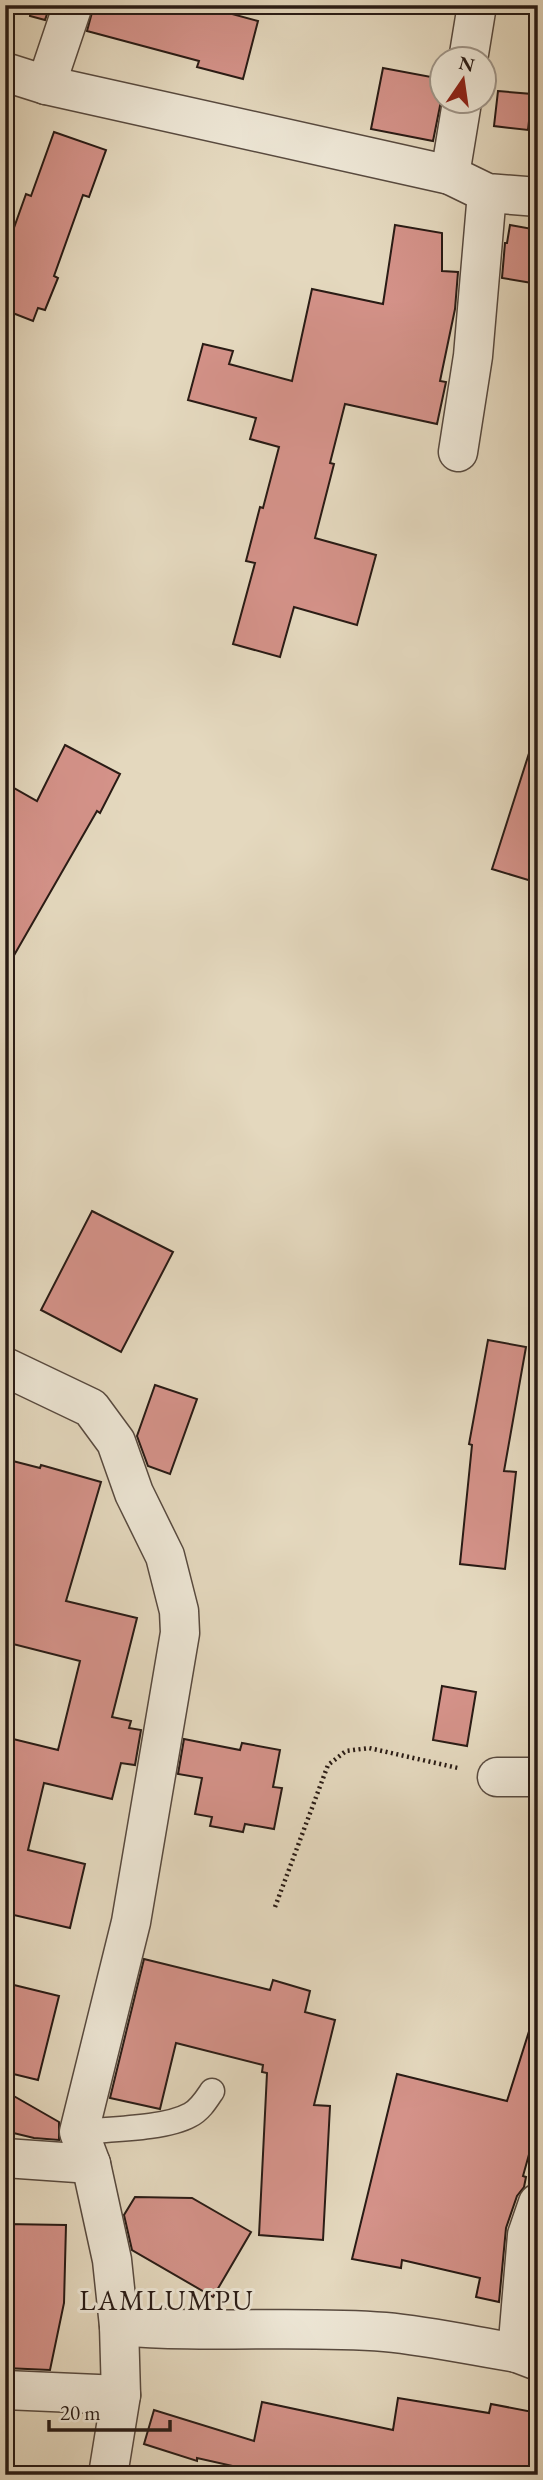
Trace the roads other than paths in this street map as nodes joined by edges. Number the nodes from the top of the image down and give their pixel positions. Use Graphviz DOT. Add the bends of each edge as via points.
graph roads {
  1 [pos="73,5"];
  2 [pos="477,5"];
  3 [pos="470,46"];
  4 [pos="5,72"];
  5 [pos="46,85"];
  6 [pos="460,116"];
  7 [pos="450,175"];
  8 [pos="487,193"];
  9 [pos="538,197"];
  10 [pos="458,452"];
  11 [pos="5,1367"];
  12 [pos="497,1777"];
  13 [pos="538,1777"];
  14 [pos="212,2091"];
  15 [pos="85,2148"];
  16 [pos="5,2158"];
  17 [pos="538,2203"];
  18 [pos="118,2326"];
  19 [pos="528,2357"];
  20 [pos="5,2390"];
  21 [pos="121,2395"];
  22 [pos="108,2475"];
  1 -- 5 [label="street"];
  2 -- 3 [label="street"];
  4 -- 5 [label="street"];
  5 -- 7 [label="street"];
  6 -- 7 [label="street"];
  7 -- 8 [label="street"];
  8 -- 9 [label="street"];
  8 -- 10 [label="street" via="473,356"];
  11 -- 15 [label="street" via="91,1408 116,1442 134,1493 165,1556 179,1611 180,1633 131,1922"];
  12 -- 13 [label="street"];
  14 -- 15 [label="lane" via="189,2116"];
  15 -- 16 [label="street"];
  15 -- 18 [label="street" via="112,2260"];
  17 -- 19 [label="street" via="527,2235"];
  18 -- 19 [label="street" via="387,2332"];
  18 -- 21 [label="street"];
  20 -- 21 [label="street"];
  21 -- 22 [label="street"];
}
